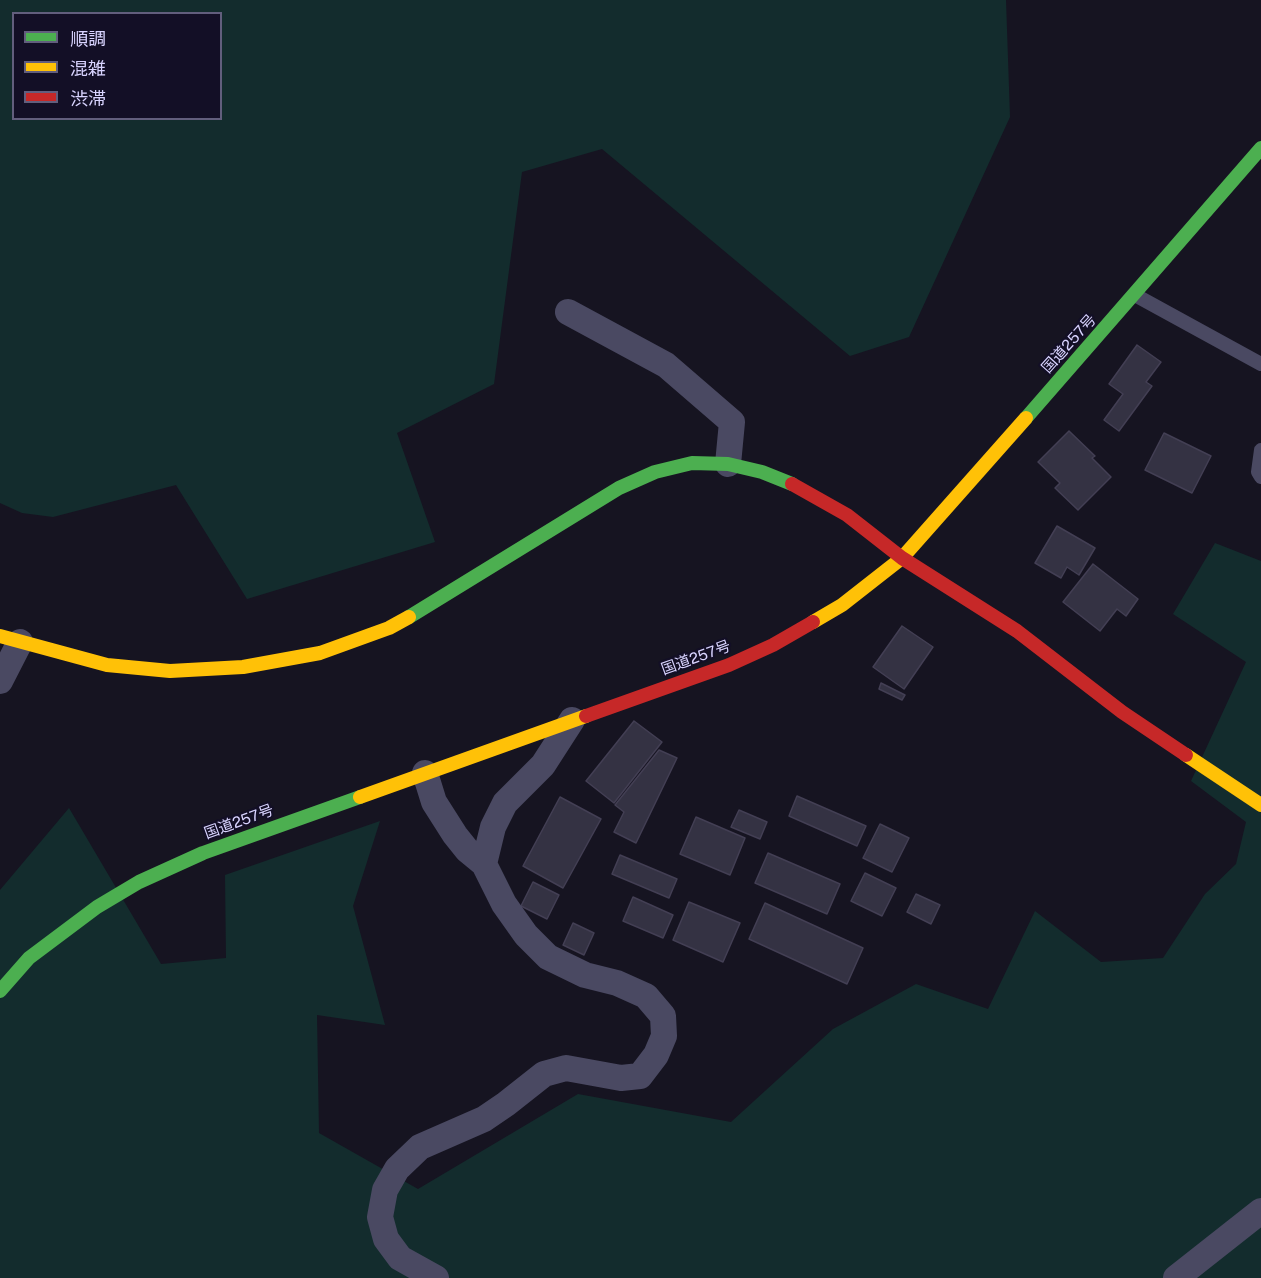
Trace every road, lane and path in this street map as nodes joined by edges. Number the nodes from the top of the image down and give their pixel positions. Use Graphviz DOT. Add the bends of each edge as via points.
graph roads {
  1 [pos="1261,148"];
  2 [pos="1135,295"];
  3 [pos="568,312"];
  4 [pos="1261,363"];
  5 [pos="1261,450"];
  6 [pos="728,464"];
  7 [pos="1261,477"];
  8 [pos="902,558"];
  9 [pos="10,639"];
  10 [pos="0,681"];
  11 [pos="572,720"];
  12 [pos="425,773"];
  13 [pos="1261,805"];
  14 [pos="484,864"];
  15 [pos="0,991"];
  16 [pos="1261,1211"];
  17 [pos="436,1278"];
  18 [pos="1176,1278"];
  1 -- 2 [label="main road, 国道257号"];
  2 -- 4 [label="lane"];
  2 -- 8 [label="main road, 国道257号"];
  3 -- 6 [label="street" via="666,365 732,422"];
  5 -- 7 [label="lane"];
  6 -- 8 [label="main road" via="802,488 847,515"];
  6 -- 9 [label="main road" via="692,463 656,472 619,488 389,628 320,653 243,667 170,671 107,665"];
  8 -- 11 [label="main road, 国道257号" via="842,605 773,645 729,665"];
  8 -- 13 [label="main road" via="1017,631 1122,712"];
  9 -- 10 [label="street"];
  11 -- 12 [label="main road, 国道257号"];
  11 -- 14 [label="street" via="543,765 505,803 493,827"];
  12 -- 14 [label="street" via="434,802 455,835"];
  12 -- 15 [label="main road, 国道257号" via="203,853 139,882 97,907 29,958"];
  14 -- 17 [label="street" via="504,904 548,957 585,975 646,996 663,1016 664,1036 640,1076 621,1078 566,1068 544,1074 484,1119 420,1147 397,1169 385,1190 380,1217 386,1239 400,1258"];
  16 -- 18 [label="street"];
}
